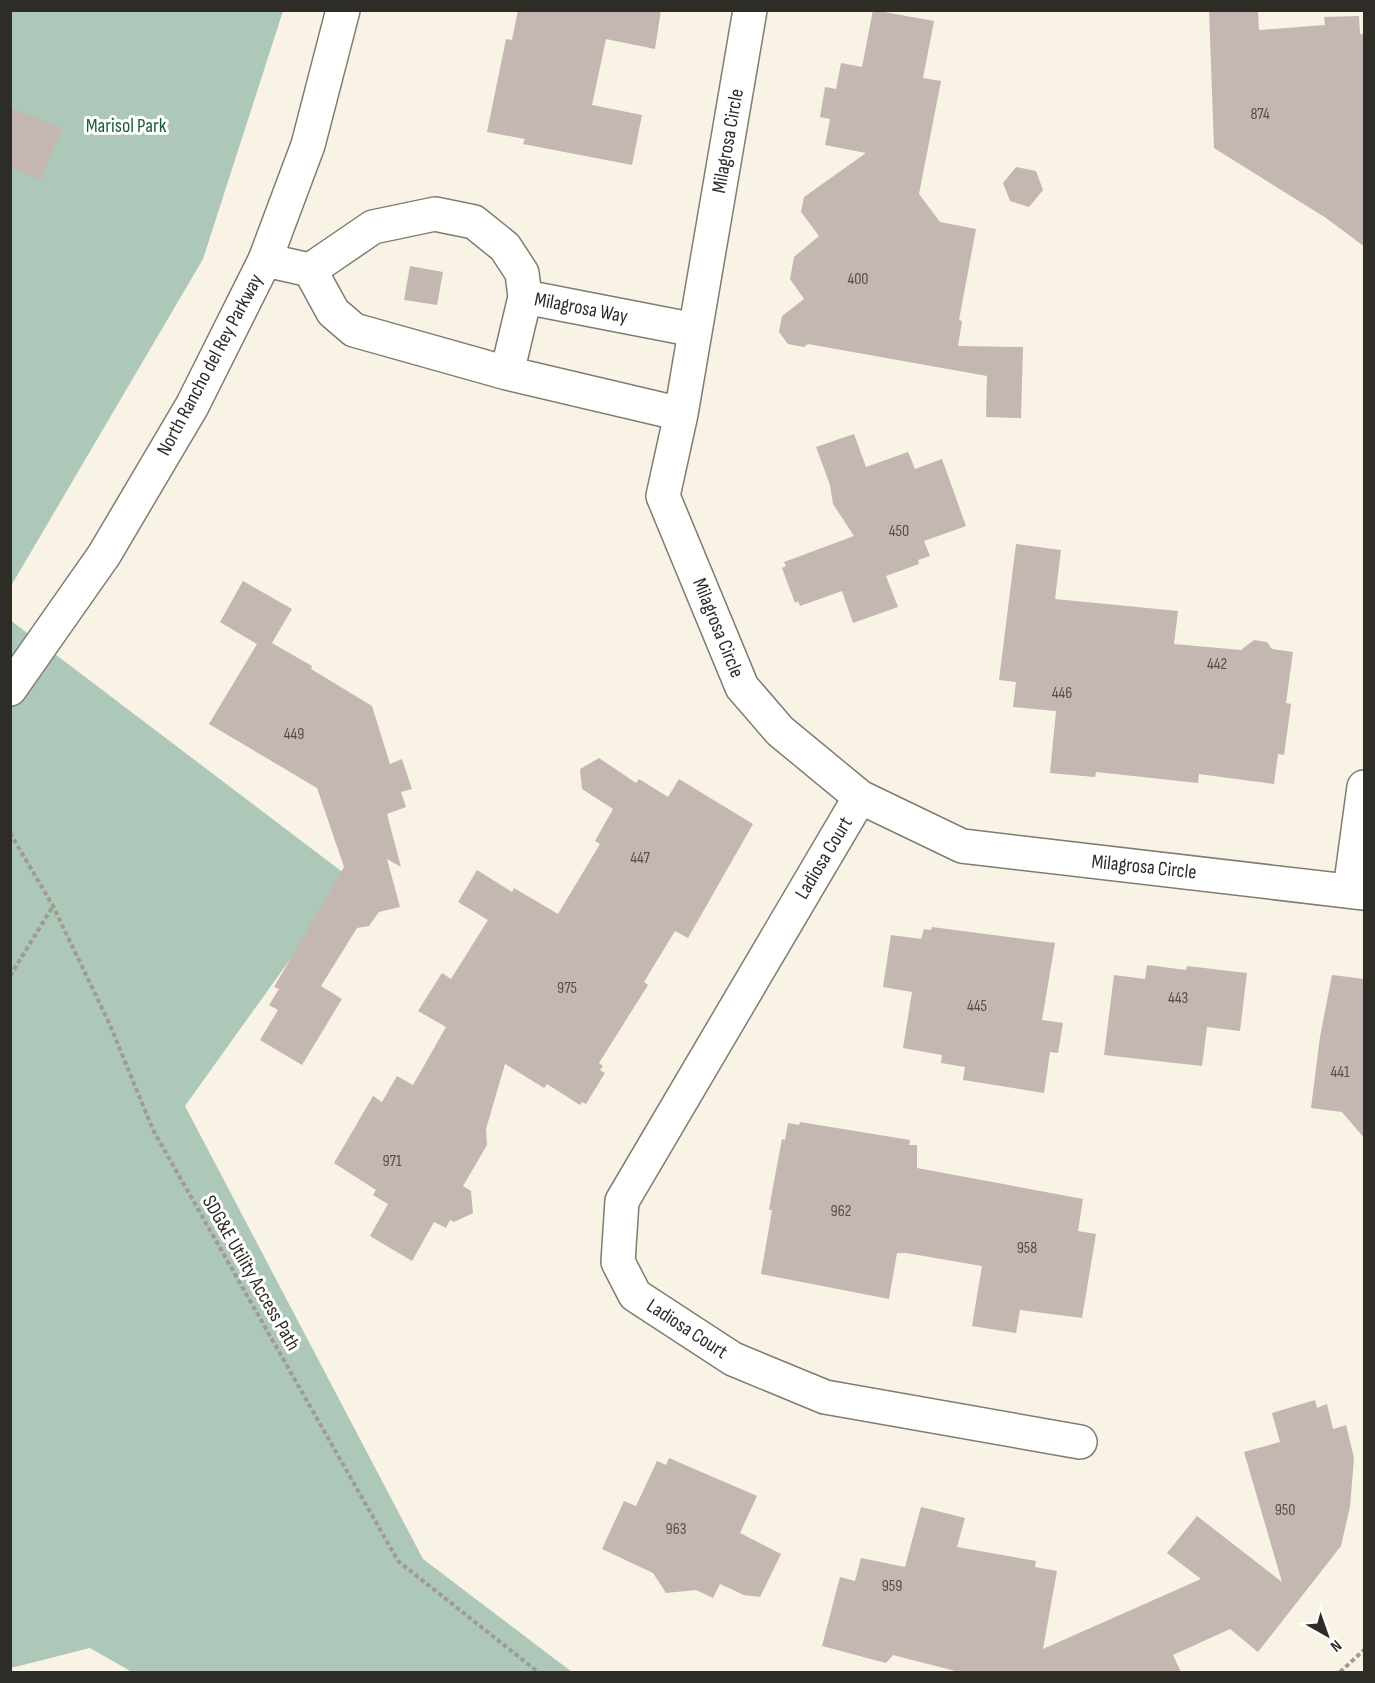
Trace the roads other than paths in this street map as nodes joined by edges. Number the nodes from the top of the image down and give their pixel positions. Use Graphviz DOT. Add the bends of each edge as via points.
graph roads {
  1 [pos="343,10"];
  2 [pos="750,10"];
  3 [pos="265,260"];
  4 [pos="310,270"];
  5 [pos="525,297"];
  6 [pos="695,330"];
  7 [pos="507,373"];
  8 [pos="681,414"];
  9 [pos="10,689"];
  10 [pos="1365,787"];
  11 [pos="860,797"];
  12 [pos="1357,891"];
  13 [pos="1080,1442"];
  1 -- 3 [label="street, North Rancho del Rey Parkway" via="308,145"];
  2 -- 6 [label="street, Milagrosa Circle"];
  3 -- 4 [label="street"];
  3 -- 9 [label="street, North Rancho del Rey Parkway" via="192,406 104,555"];
  4 -- 5 [label="street, Milagrosa Way" via="373,227 435,214 474,222 505,247 522,273"];
  4 -- 7 [label="street" via="333,312 354,330"];
  5 -- 6 [label="street, Milagrosa Way"];
  5 -- 7 [label="street"];
  6 -- 8 [label="street, Milagrosa Circle"];
  7 -- 8 [label="street"];
  8 -- 11 [label="street, Milagrosa Circle" via="663,496 742,687 780,731"];
  10 -- 12 [label="street"];
  11 -- 12 [label="street, Milagrosa Circle" via="962,846"];
  11 -- 13 [label="street, Ladiosa Court" via="622,1201 618,1262 635,1295 733,1359 825,1397"];
}
